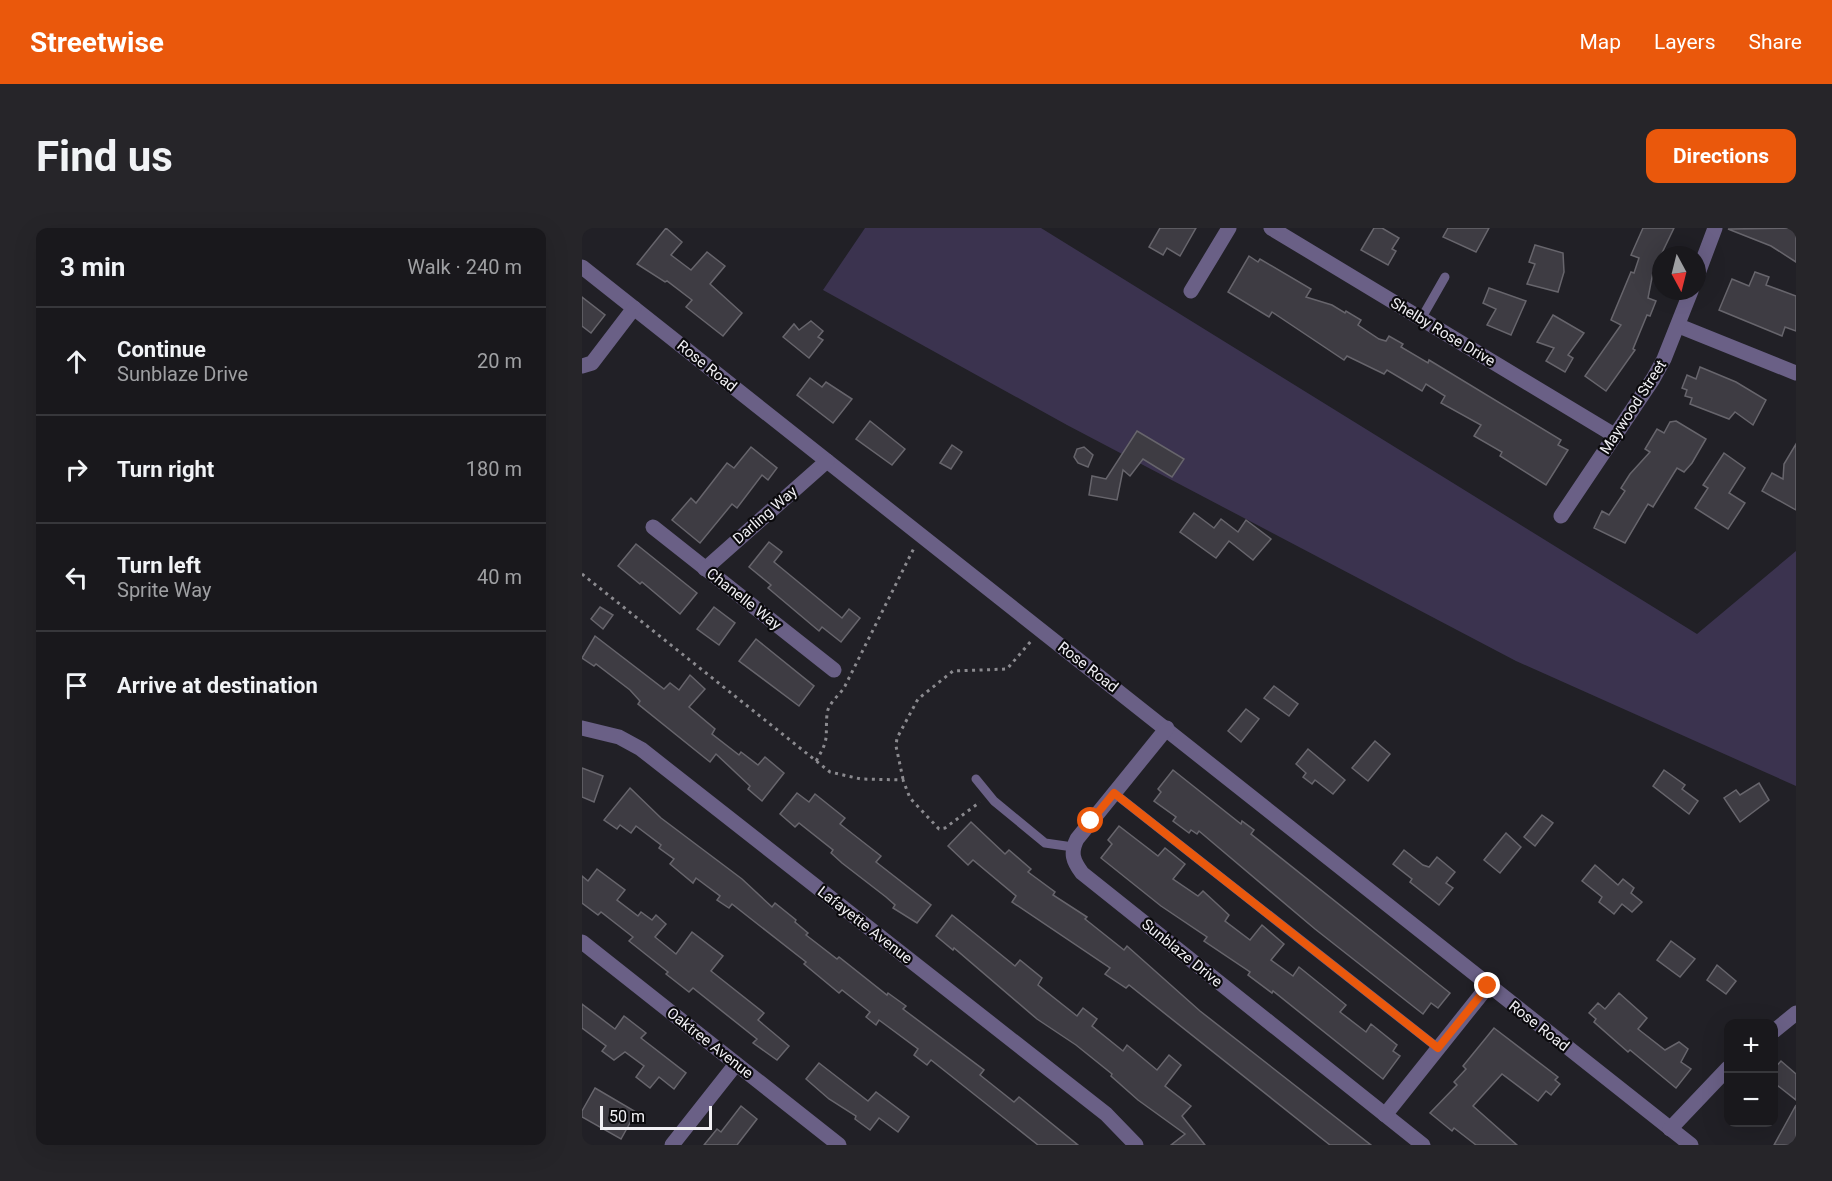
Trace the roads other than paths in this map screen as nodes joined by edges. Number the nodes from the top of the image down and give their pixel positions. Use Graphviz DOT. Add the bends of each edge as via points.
graph roads {
  1 [pos="1229,228"];
  2 [pos="1271,228"];
  3 [pos="1715,228"];
  4 [pos="1706,252"];
  5 [pos="582,267"];
  6 [pos="1445,277"];
  7 [pos="1191,291"];
  8 [pos="1688,300"];
  9 [pos="634,308"];
  10 [pos="1422,319"];
  11 [pos="1678,326"];
  12 [pos="582,366"];
  13 [pos="1796,373"];
  14 [pos="1614,435"];
  15 [pos="827,461"];
  16 [pos="1561,516"];
  17 [pos="653,527"];
  18 [pos="705,569"];
  19 [pos="834,670"];
  20 [pos="582,728"];
  21 [pos="1167,728"];
  22 [pos="976,779"];
  23 [pos="1114,793"];
  24 [pos="1073,847"];
  25 [pos="582,942"];
  26 [pos="1488,986"];
  27 [pos="1796,1013"];
  28 [pos="1778,1027"];
  29 [pos="1438,1048"];
  30 [pos="736,1064"];
  31 [pos="1724,1072"];
  32 [pos="1385,1115"];
  33 [pos="1670,1129"];
  34 [pos="672,1145"];
  35 [pos="839,1145"];
  36 [pos="1136,1145"];
  37 [pos="1423,1145"];
  38 [pos="1691,1145"];
  1 -- 7 [label="street"];
  2 -- 10 [label="street, Shelby Rose Drive"];
  3 -- 4 [label="street"];
  5 -- 9 [label="street, Rose Road"];
  6 -- 10 [label="lane"];
  8 -- 11 [label="street, Maywood Street"];
  9 -- 12 [label="street" via="592,363"];
  9 -- 15 [label="street, Rose Road"];
  10 -- 14 [label="street, Shelby Rose Drive"];
  11 -- 13 [label="street"];
  11 -- 14 [label="street, Maywood Street" via="1653,379"];
  14 -- 16 [label="street, Maywood Street"];
  15 -- 18 [label="street, Darling Way"];
  15 -- 21 [label="street, Rose Road"];
  17 -- 18 [label="street, Chanelle Way"];
  18 -- 19 [label="street, Chanelle Way"];
  20 -- 36 [label="street, Lafayette Avenue" via="619,737 641,749 1106,1114"];
  21 -- 23 [label="street"];
  21 -- 26 [label="street, Rose Road"];
  22 -- 24 [label="lane" via="1045,843"];
  23 -- 24 [label="street"];
  23 -- 29 [label="lane"];
  24 -- 32 [label="street, Sunblaze Drive" via="1072,856 1082,873"];
  25 -- 30 [label="street, Oaktree Avenue"];
  26 -- 29 [label="street"];
  26 -- 33 [label="street, Rose Road"];
  27 -- 28 [label="street"];
  29 -- 32 [label="street"];
  30 -- 34 [label="street"];
  30 -- 35 [label="street, Oaktree Avenue"];
  31 -- 33 [label="street"];
  32 -- 37 [label="street, Sunblaze Drive"];
  33 -- 38 [label="street, Rose Road"];
}
